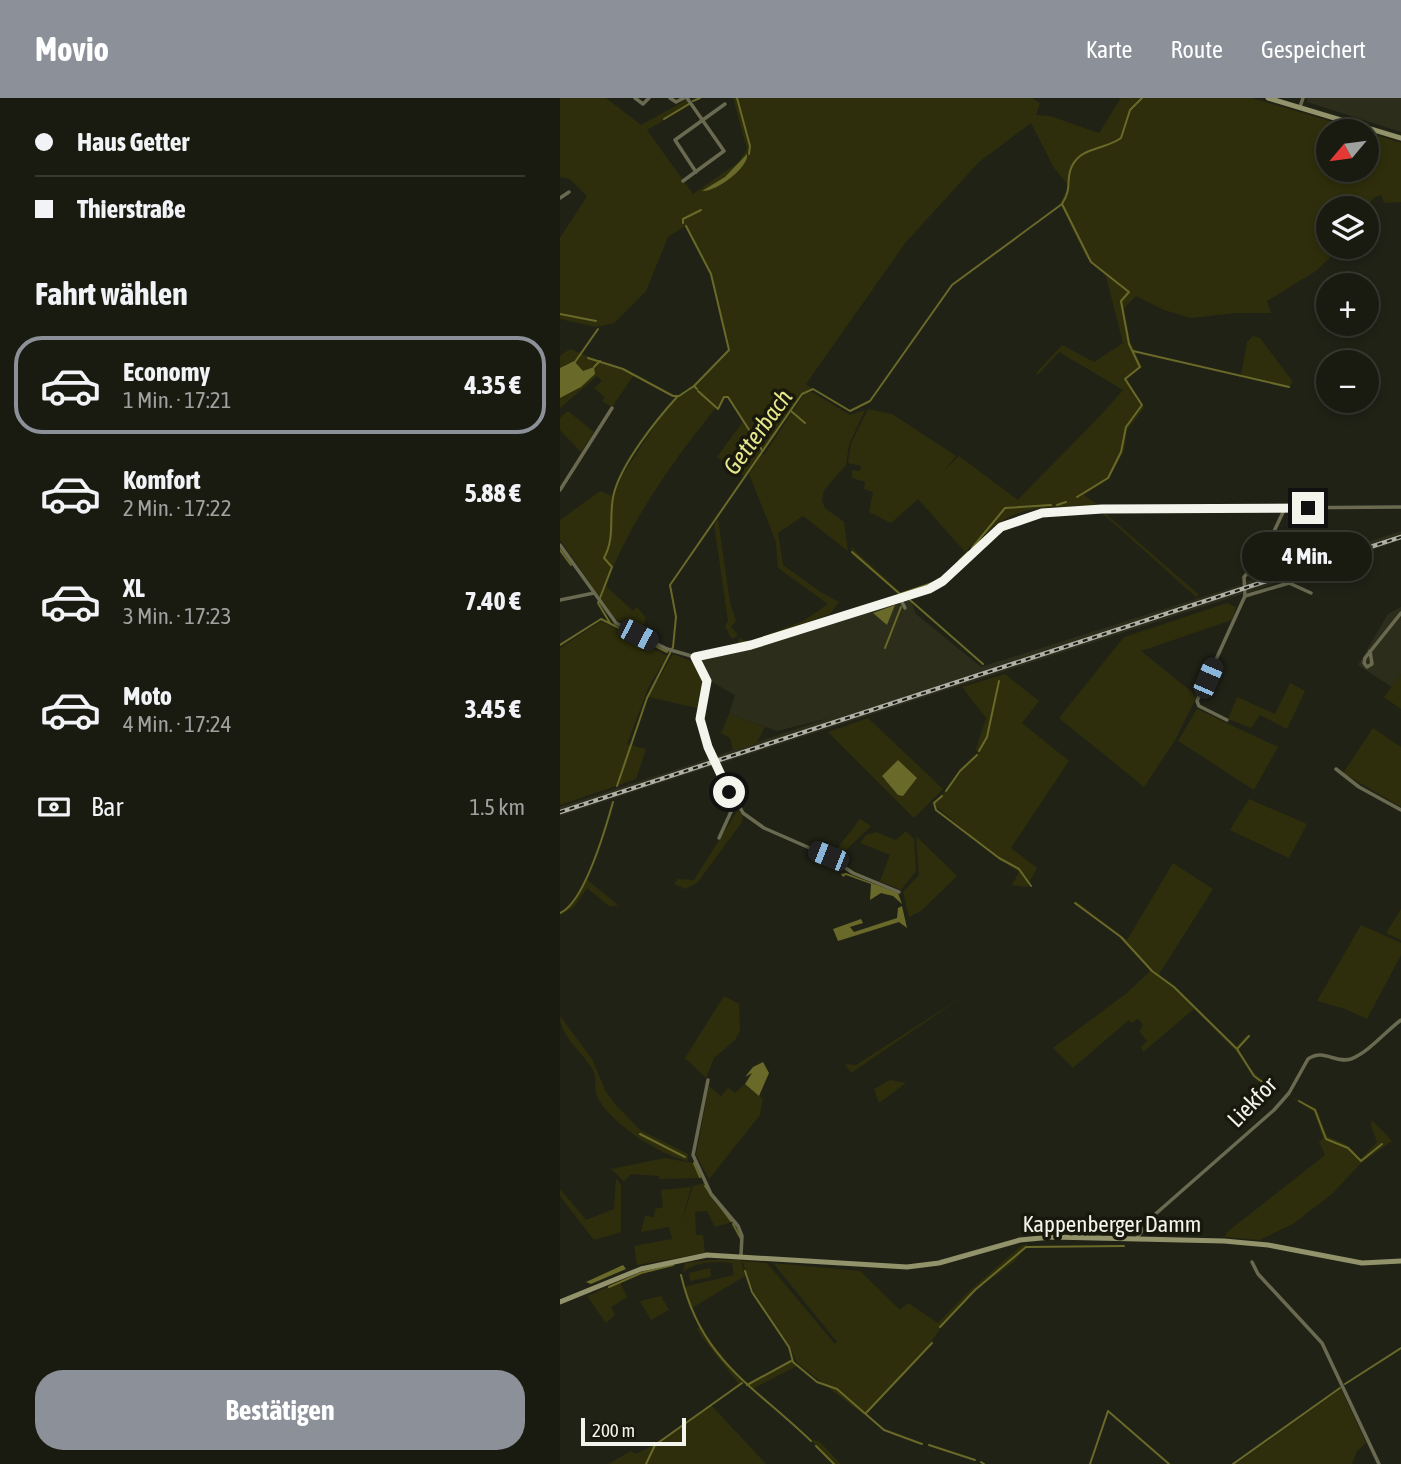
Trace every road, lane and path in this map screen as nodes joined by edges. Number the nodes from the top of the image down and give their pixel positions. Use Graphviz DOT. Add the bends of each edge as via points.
graph roads {
  1 [pos="635,98"];
  2 [pos="649,98"];
  3 [pos="670,98"];
  4 [pos="686,98"];
  5 [pos="1268,98"];
  6 [pos="1303,98"];
  7 [pos="725,104"];
  8 [pos="1300,107"];
  9 [pos="703,119"];
  10 [pos="1401,138"];
  11 [pos="696,172"];
  12 [pos="682,181"];
  13 [pos="569,192"];
  14 [pos="560,198"];
  15 [pos="612,408"];
  16 [pos="560,490"];
  17 [pos="1401,507"];
  18 [pos="1285,508"];
  19 [pos="560,545"];
  20 [pos="1311,593"];
  21 [pos="1245,596"];
  22 [pos="597,597"];
  23 [pos="900,598"];
  24 [pos="560,600"];
  25 [pos="905,608"];
  26 [pos="1401,612"];
  27 [pos="1370,652"];
  28 [pos="695,657"];
  29 [pos="1227,720"];
  30 [pos="1336,769"];
  31 [pos="735,803"];
  32 [pos="1401,810"];
  33 [pos="719,838"];
  34 [pos="900,892"];
  35 [pos="1401,1020"];
  36 [pos="708,1080"];
  37 [pos="1137,1238"];
  38 [pos="741,1255"];
  39 [pos="1401,1261"];
  40 [pos="1252,1262"];
  41 [pos="560,1303"];
  42 [pos="1379,1464"];
  1 -- 2 [label="street" via="643,104"];
  3 -- 4 [label="street" via="676,102"];
  4 -- 9 [label="street"];
  5 -- 8 [label="main road"];
  6 -- 8 [label="street"];
  7 -- 9 [label="street"];
  8 -- 10 [label="main road"];
  9 -- 11 [label="street" via="675,140"];
  9 -- 11 [label="street" via="724,151"];
  11 -- 12 [label="street"];
  13 -- 14 [label="street"];
  15 -- 16 [label="street"];
  17 -- 18 [label="street"];
  18 -- 21 [label="street" via="1262,557 1244,577"];
  18 -- 23 [label="street" via="1065,510 1031,515 990,534 939,584"];
  19 -- 22 [label="street"];
  20 -- 21 [label="street" via="1289,583"];
  21 -- 29 [label="street" via="1197,701"];
  22 -- 24 [label="street"];
  22 -- 28 [label="street" via="616,623"];
  23 -- 25 [label="street"];
  23 -- 28 [label="street" via="751,645"];
  26 -- 27 [label="street"];
  28 -- 31 [label="street" via="707,681 700,713 704,734"];
  30 -- 32 [label="street"];
  31 -- 33 [label="street"];
  31 -- 34 [label="street" via="764,828"];
  35 -- 37 [label="street, Liekfor" via="1354,1058 1342,1060 1323,1054 1308,1059 1274,1110 1152,1217"];
  36 -- 38 [label="street" via="692,1155 711,1194 738,1226"];
  37 -- 38 [label="main road, Kappenberger Damm" via="1033,1238 907,1267"];
  37 -- 39 [label="main road, Kappenberger Damm" via="1257,1245 1362,1263"];
  38 -- 41 [label="main road, Kappenberger Damm" via="707,1255 653,1265"];
  40 -- 42 [label="street" via="1322,1343"];
}
